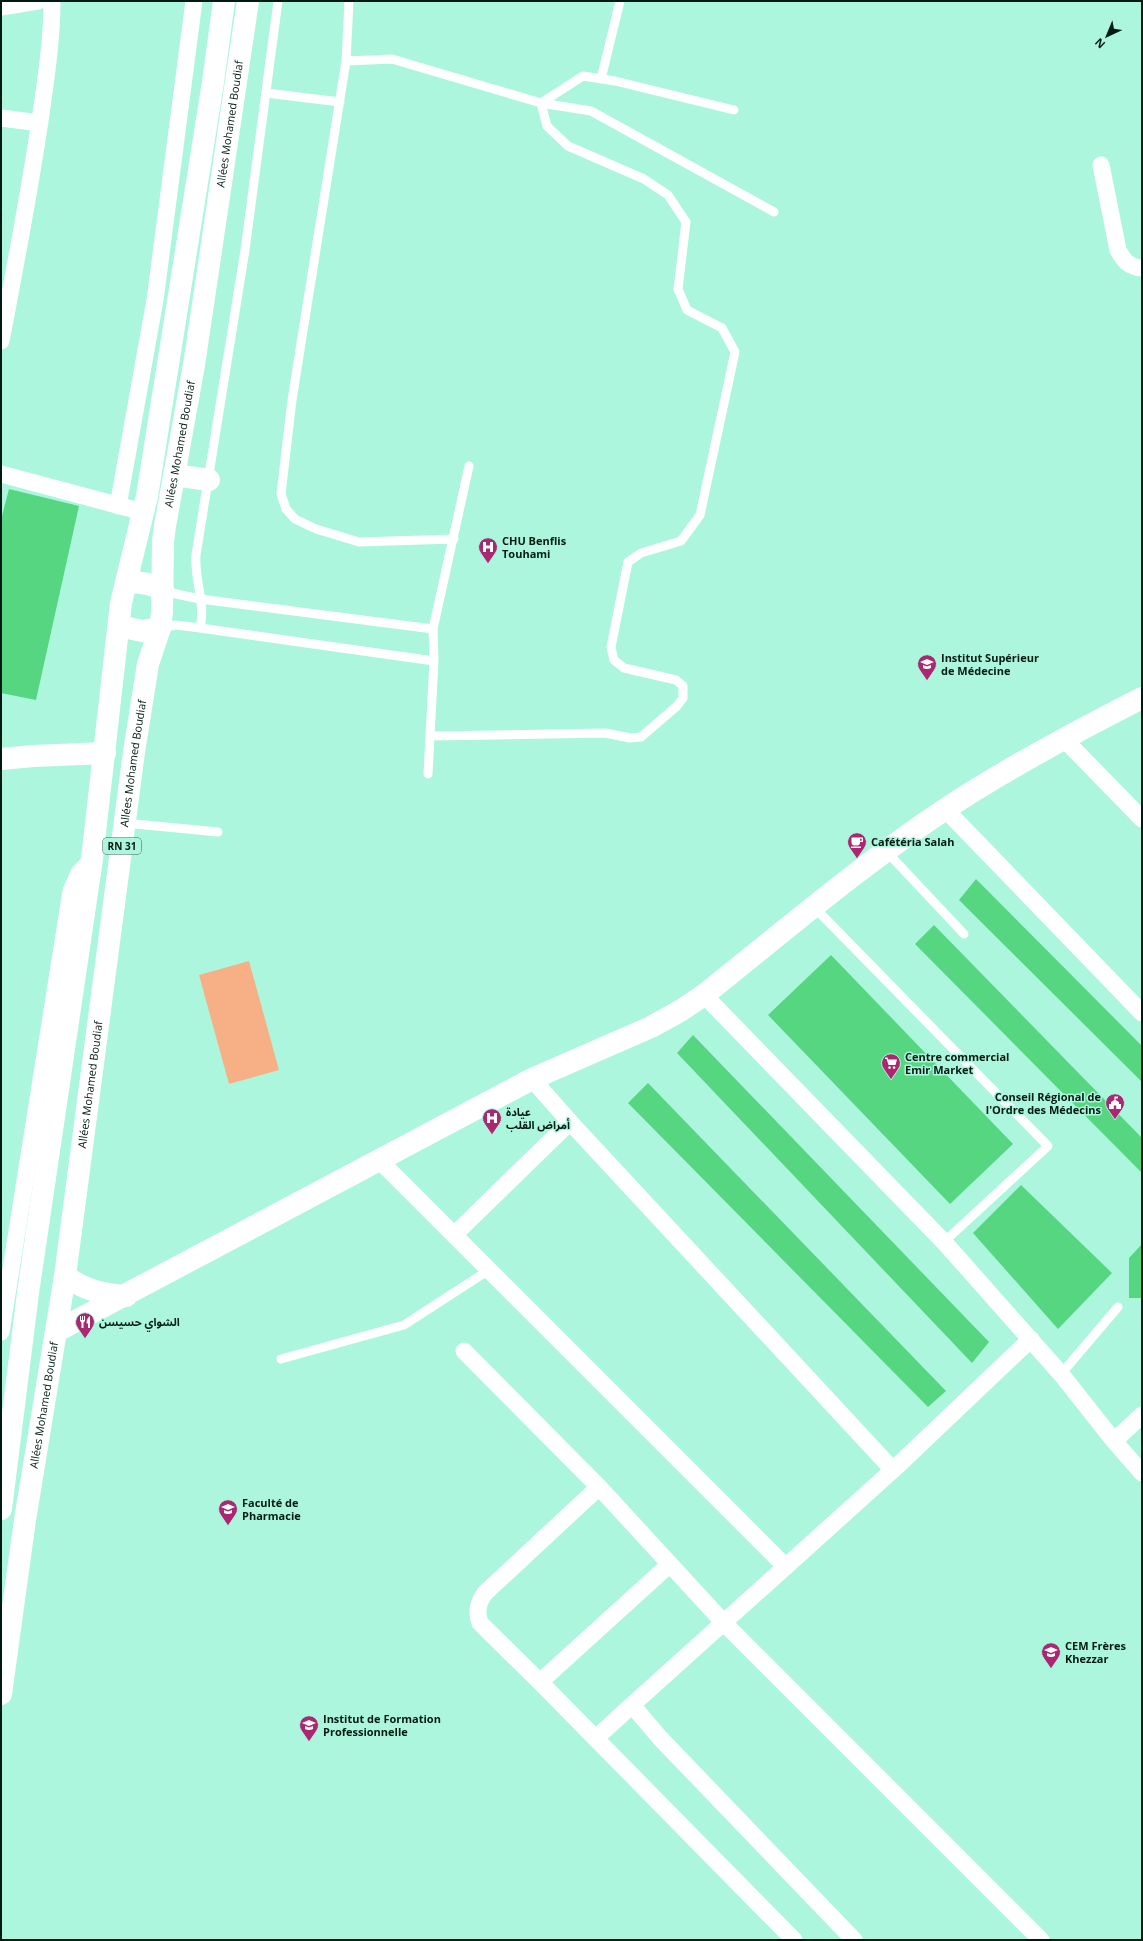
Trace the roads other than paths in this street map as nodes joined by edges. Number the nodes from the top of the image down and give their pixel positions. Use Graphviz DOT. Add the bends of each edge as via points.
graph roads {
  1 [pos="38,1"];
  2 [pos="52,1"];
  3 [pos="194,1"];
  4 [pos="224,1"];
  5 [pos="248,1"];
  6 [pos="278,1"];
  7 [pos="349,1"];
  8 [pos="620,1"];
  9 [pos="1,7"];
  10 [pos="346,61"];
  11 [pos="601,79"];
  12 [pos="266,93"];
  13 [pos="340,102"];
  14 [pos="541,102"];
  15 [pos="734,110"];
  16 [pos="1,118"];
  17 [pos="40,123"];
  18 [pos="1101,165"];
  19 [pos="774,212"];
  20 [pos="1142,268"];
  21 [pos="1,341"];
  22 [pos="469,466"];
  23 [pos="1,474"];
  24 [pos="174,475"];
  25 [pos="209,480"];
  26 [pos="118,506"];
  27 [pos="143,512"];
  28 [pos="454,539"];
  29 [pos="127,581"];
  30 [pos="164,589"];
  31 [pos="200,599"];
  32 [pos="119,626"];
  33 [pos="160,628"];
  34 [pos="200,628"];
  35 [pos="433,629"];
  36 [pos="434,661"];
  37 [pos="1142,698"];
  38 [pos="430,736"];
  39 [pos="1063,738"];
  40 [pos="105,753"];
  41 [pos="1,759"];
  42 [pos="428,774"];
  43 [pos="945,809"];
  44 [pos="1142,819"];
  45 [pos="125,823"];
  46 [pos="218,832"];
  47 [pos="886,851"];
  48 [pos="814,908"];
  49 [pos="964,934"];
  50 [pos="704,995"];
  51 [pos="1142,1013"];
  52 [pos="532,1079"];
  53 [pos="570,1122"];
  54 [pos="380,1161"];
  55 [pos="454,1235"];
  56 [pos="944,1242"];
  57 [pos="489,1270"];
  58 [pos="65,1276"];
  59 [pos="12,1292"];
  60 [pos="126,1296"];
  61 [pos="1118,1307"];
  62 [pos="57,1331"];
  63 [pos="1,1332"];
  64 [pos="1031,1339"];
  65 [pos="464,1351"];
  66 [pos="281,1359"];
  67 [pos="1061,1374"];
  68 [pos="1142,1415"];
  69 [pos="1114,1441"];
  70 [pos="893,1470"];
  71 [pos="1142,1473"];
  72 [pos="599,1487"];
  73 [pos="1,1509"];
  74 [pos="670,1564"];
  75 [pos="786,1567"];
  76 [pos="724,1623"];
  77 [pos="540,1682"];
  78 [pos="1,1694"];
  79 [pos="632,1705"];
  80 [pos="596,1738"];
  81 [pos="794,1940"];
  82 [pos="854,1940"];
  83 [pos="1040,1940"];
  1 -- 9 [label="street"];
  2 -- 17 [label="street" via="52,32"];
  3 -- 26 [label="street" via="154,300"];
  4 -- 27 [label="main road, Allées Mohamed Boudiaf / RN 31"];
  5 -- 24 [label="main road, Allées Mohamed Boudiaf / RN 31" via="194,365"];
  6 -- 12 [label="lane"];
  7 -- 10 [label="lane"];
  8 -- 11 [label="lane"];
  10 -- 13 [label="lane"];
  10 -- 14 [label="lane" via="392,59"];
  11 -- 14 [label="lane" via="583,76"];
  11 -- 15 [label="lane"];
  12 -- 13 [label="lane"];
  12 -- 25 [label="lane" via="245,250"];
  13 -- 28 [label="lane" via="292,400 281,494 286,509 295,519 316,529 359,542"];
  14 -- 19 [label="lane" via="590,111"];
  14 -- 38 [label="lane" via="547,126 568,146 644,179 668,195 686,222 678,289 687,310 722,328 735,352 700,515 681,541 641,553 628,562 612,647 614,660 624,668 676,680 683,686 683,698 641,737 630,738 605,733"];
  16 -- 17 [label="street"];
  17 -- 21 [label="street" via="25,220"];
  18 -- 20 [label="street" via="1118,250 1123,260 1133,268"];
  22 -- 28 [label="lane"];
  23 -- 26 [label="street"];
  24 -- 25 [label="main road"];
  24 -- 30 [label="main road, Allées Mohamed Boudiaf / RN 31" via="163,540"];
  25 -- 31 [label="lane" via="196,555"];
  26 -- 27 [label="street"];
  27 -- 29 [label="main road, Allées Mohamed Boudiaf / RN 31"];
  28 -- 35 [label="lane"];
  29 -- 30 [label="main road"];
  29 -- 32 [label="main road, Allées Mohamed Boudiaf / RN 31" via="121,603"];
  30 -- 31 [label="lane"];
  30 -- 33 [label="main road, Allées Mohamed Boudiaf / RN 31"];
  31 -- 34 [label="lane"];
  31 -- 35 [label="lane"];
  32 -- 33 [label="main road" via="142,631"];
  32 -- 40 [label="main road, Allées Mohamed Boudiaf / RN 31"];
  33 -- 34 [label="lane" via="176,625"];
  33 -- 45 [label="main road, Allées Mohamed Boudiaf / RN 31" via="148,664"];
  34 -- 36 [label="lane"];
  35 -- 36 [label="lane"];
  36 -- 38 [label="lane"];
  37 -- 39 [label="main road"];
  38 -- 42 [label="lane"];
  39 -- 43 [label="main road"];
  39 -- 44 [label="street"];
  40 -- 41 [label="main road"];
  40 -- 59 [label="main road, Allées Mohamed Boudiaf / RN 31" via="92,859"];
  43 -- 47 [label="main road"];
  43 -- 51 [label="street"];
  45 -- 46 [label="lane"];
  45 -- 58 [label="main road, Allées Mohamed Boudiaf / RN 31"];
  47 -- 48 [label="main road"];
  47 -- 49 [label="lane"];
  48 -- 50 [label="main road"];
  48 -- 56 [label="lane" via="1048,1146"];
  50 -- 52 [label="main road" via="651,1027"];
  50 -- 56 [label="street"];
  52 -- 53 [label="street"];
  52 -- 54 [label="main road"];
  53 -- 55 [label="street"];
  53 -- 70 [label="street"];
  54 -- 55 [label="street"];
  54 -- 60 [label="main road"];
  55 -- 57 [label="street"];
  56 -- 64 [label="street"];
  57 -- 66 [label="lane" via="404,1325"];
  57 -- 75 [label="street"];
  58 -- 60 [label="main road" via="94,1292"];
  58 -- 62 [label="main road, Allées Mohamed Boudiaf / RN 31"];
  59 -- 63 [label="street"];
  59 -- 73 [label="main road, Allées Mohamed Boudiaf / RN 31"];
  60 -- 62 [label="main road"];
  61 -- 67 [label="lane"];
  62 -- 78 [label="main road, Allées Mohamed Boudiaf / RN 31" via="25,1520"];
  64 -- 67 [label="street"];
  64 -- 70 [label="street"];
  65 -- 72 [label="street"];
  67 -- 69 [label="street"];
  68 -- 69 [label="street"];
  69 -- 71 [label="street"];
  70 -- 75 [label="street"];
  72 -- 74 [label="street"];
  72 -- 77 [label="street" via="480,1600 480,1623"];
  74 -- 76 [label="street"];
  74 -- 77 [label="street"];
  75 -- 76 [label="street"];
  76 -- 79 [label="street"];
  76 -- 83 [label="street"];
  77 -- 80 [label="street"];
  79 -- 80 [label="street"];
  79 -- 82 [label="street" via="660,1738"];
  80 -- 81 [label="street"];
}
